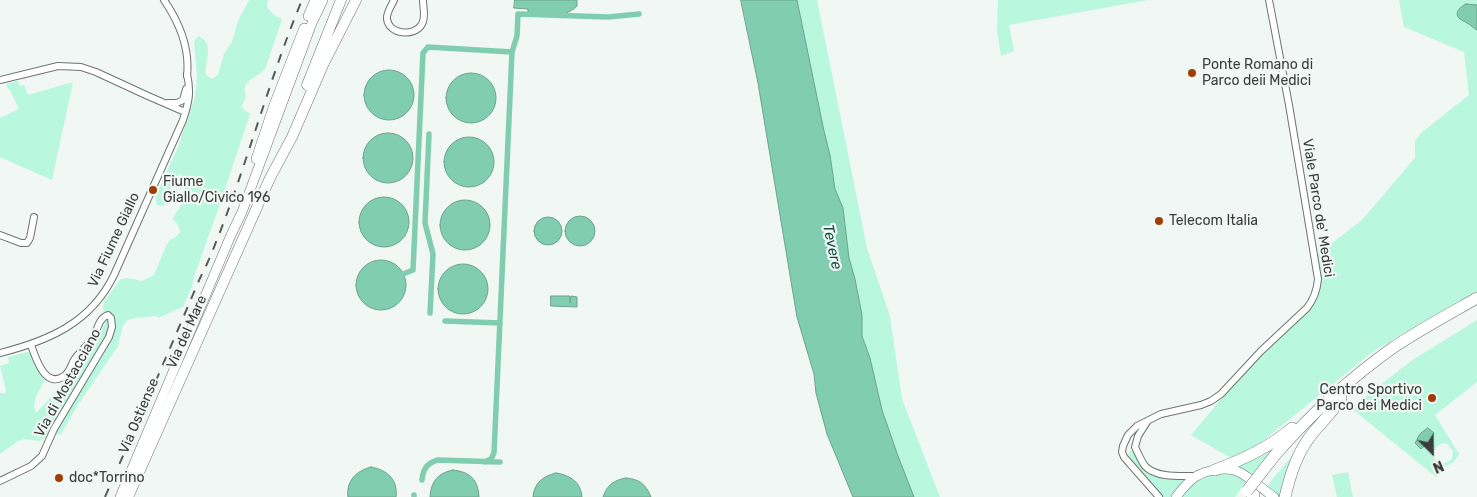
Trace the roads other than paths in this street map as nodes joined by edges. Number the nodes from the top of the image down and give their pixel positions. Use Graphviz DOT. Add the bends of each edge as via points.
graph roads {
  1 [pos="164,0"];
  2 [pos="315,0"];
  3 [pos="323,0"];
  4 [pos="340,0"];
  5 [pos="349,0"];
  6 [pos="356,0"];
  7 [pos="363,0"];
  8 [pos="394,0"];
  9 [pos="423,0"];
  10 [pos="1269,0"];
  11 [pos="187,74"];
  12 [pos="0,80"];
  13 [pos="309,97"];
  14 [pos="162,102"];
  15 [pos="300,104"];
  16 [pos="185,112"];
  17 [pos="270,178"];
  18 [pos="34,217"];
  19 [pos="0,235"];
  20 [pos="231,235"];
  21 [pos="1477,298"];
  22 [pos="1477,306"];
  23 [pos="31,345"];
  24 [pos="0,353"];
  25 [pos="1341,398"];
  26 [pos="1319,408"];
  27 [pos="1148,421"];
  28 [pos="1126,440"];
  29 [pos="1135,447"];
  30 [pos="1278,457"];
  31 [pos="1215,470"];
  32 [pos="1196,476"];
  33 [pos="0,481"];
  34 [pos="1249,495"];
  35 [pos="120,497"];
  36 [pos="128,497"];
  37 [pos="1159,497"];
  38 [pos="1176,497"];
  39 [pos="1274,497"];
  40 [pos="1284,497"];
  1 -- 11 [label="street, Via Fiume Giallo" via="182,37"];
  2 -- 20 [label="main road, Via Ostiense" via="274,105"];
  3 -- 20 [label="main road, Via Ostiense" via="245,207"];
  4 -- 15 [label="main road"];
  5 -- 15 [label="main road, Via del Mare"];
  6 -- 13 [label="main road, Via del Mare"];
  7 -- 13 [label="main road"];
  8 -- 9 [label="street" via="388,20 396,30 406,33 422,25"];
  10 -- 27 [label="street, Viale Parco de' Medici" via="1317,270 1317,291 1307,308 1221,394 1201,405 1161,414"];
  11 -- 14 [label="street, Via Fiume Giallo" via="183,100 174,104"];
  11 -- 16 [label="street, Via Fiume Giallo" via="190,94"];
  12 -- 14 [label="street" via="54,67 76,66"];
  13 -- 17 [label="main road, Via del Mare"];
  14 -- 16 [label="street"];
  15 -- 17 [label="main road, Via del Mare"];
  16 -- 23 [label="street, Via Fiume Giallo" via="104,294 70,325"];
  17 -- 36 [label="main road, Via del Mare"];
  18 -- 19 [label="street" via="27,243"];
  20 -- 35 [label="main road, Via Ostiense"];
  21 -- 26 [label="highway" via="1396,346"];
  22 -- 25 [label="highway" via="1405,349"];
  23 -- 24 [label="street, Via Fiume Giallo"];
  23 -- 33 [label="street, Via di Mostacciano" via="43,373 61,378 94,336 103,317 108,315 111,318 110,337 54,429 44,454 31,466"];
  25 -- 30 [label="highway"];
  25 -- 40 [label="highway" via="1299,454"];
  26 -- 30 [label="highway"];
  26 -- 31 [label="highway" via="1271,443"];
  27 -- 28 [label="street, Viale Parco de' Medici" via="1137,426"];
  27 -- 29 [label="street"];
  28 -- 29 [label="street"];
  28 -- 37 [label="street" via="1122,452 1124,457"];
  29 -- 32 [label="street" via="1145,466 1155,473"];
  30 -- 34 [label="highway"];
  31 -- 32 [label="main road"];
  31 -- 39 [label="main road" via="1238,471"];
  32 -- 38 [label="main road"];
}
